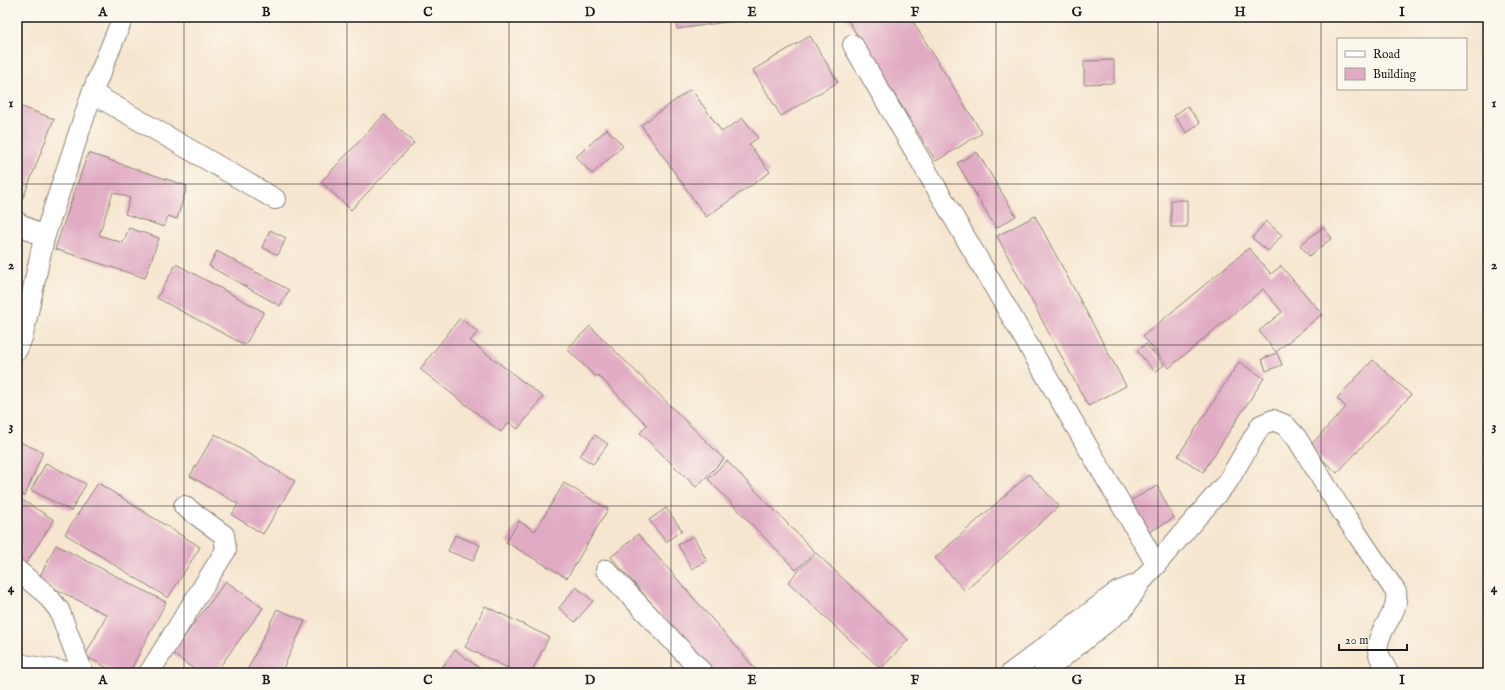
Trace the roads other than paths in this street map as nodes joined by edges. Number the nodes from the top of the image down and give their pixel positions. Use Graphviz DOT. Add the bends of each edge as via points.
graph roads {
  1 [pos="123,17"];
  2 [pos="852,45"];
  3 [pos="92,93"];
  4 [pos="275,199"];
  5 [pos="17,222"];
  6 [pos="44,238"];
  7 [pos="17,350"];
  8 [pos="184,506"];
  9 [pos="1156,564"];
  10 [pos="17,570"];
  11 [pos="606,570"];
  12 [pos="1140,583"];
  13 [pos="17,664"];
  14 [pos="75,673"];
  15 [pos="83,673"];
  16 [pos="149,673"];
  17 [pos="703,673"];
  18 [pos="1011,673"];
  19 [pos="1043,673"];
  20 [pos="1388,673"];
  1 -- 3 [label="street"];
  2 -- 9 [label="street"];
  3 -- 4 [label="street"];
  3 -- 6 [label="street"];
  5 -- 6 [label="street"];
  6 -- 7 [label="street" via="23,335"];
  8 -- 16 [label="street" via="224,535 226,550"];
  9 -- 12 [label="street"];
  9 -- 20 [label="street" via="1228,481 1261,426 1273,420 1285,426 1296,437 1340,510 1396,592 1397,603 1378,644 1379,656"];
  10 -- 15 [label="street" via="46,594 59,610"];
  11 -- 17 [label="street"];
  12 -- 18 [label="street" via="1117,592"];
  12 -- 19 [label="street" via="1124,608"];
  13 -- 14 [label="street"];
}
